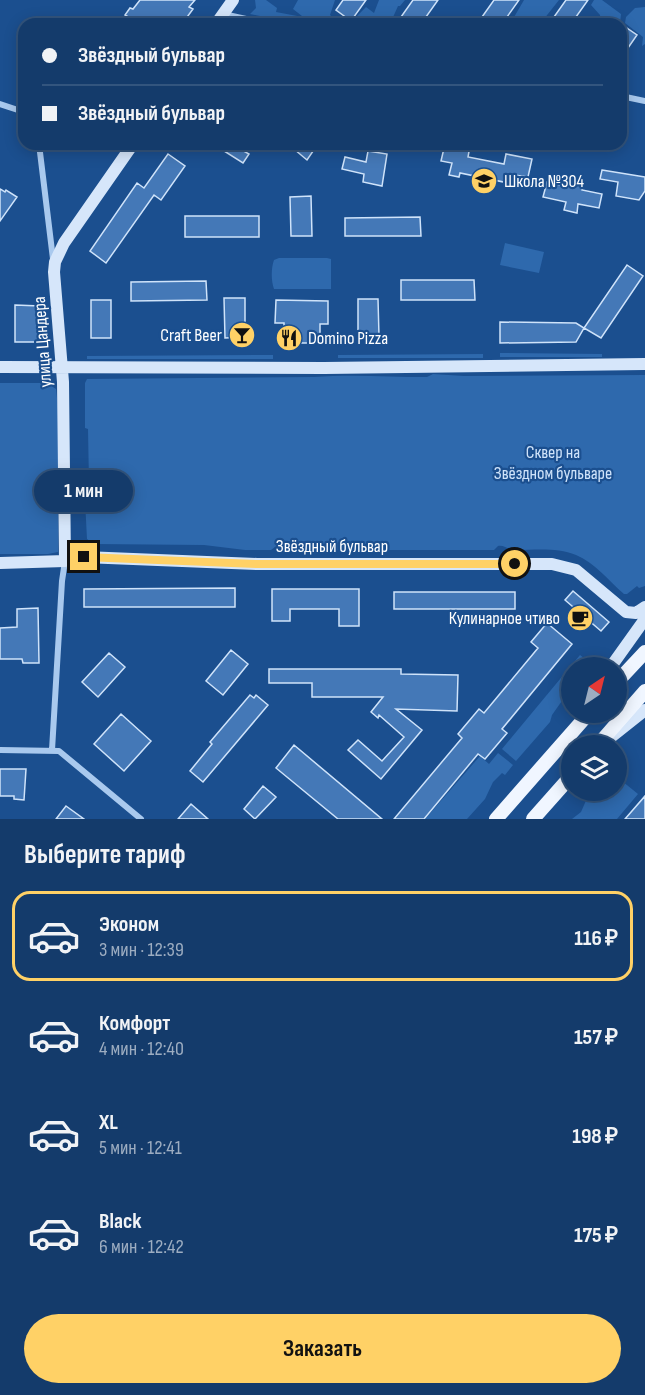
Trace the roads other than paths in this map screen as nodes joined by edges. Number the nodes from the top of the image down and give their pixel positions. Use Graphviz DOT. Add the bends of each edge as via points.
graph roads {
  1 [pos="233,0"];
  2 [pos="220,18"];
  3 [pos="627,97"];
  4 [pos="645,101"];
  5 [pos="0,104"];
  6 [pos="18,109"];
  7 [pos="40,150"];
  8 [pos="130,150"];
  9 [pos="54,272"];
  10 [pos="645,364"];
  11 [pos="63,366"];
  12 [pos="0,367"];
  13 [pos="65,561"];
  14 [pos="0,563"];
  15 [pos="645,607"];
  16 [pos="645,619"];
  17 [pos="645,652"];
  18 [pos="618,657"];
  19 [pos="627,671"];
  20 [pos="645,691"];
  21 [pos="645,710"];
  22 [pos="581,723"];
  23 [pos="570,735"];
  24 [pos="608,735"];
  25 [pos="613,735"];
  26 [pos="561,746"];
  27 [pos="0,750"];
  28 [pos="51,750"];
  29 [pos="561,787"];
  30 [pos="141,819"];
  31 [pos="496,819"];
  32 [pos="533,819"];
  1 -- 2 [label="street"];
  3 -- 4 [label="street"];
  5 -- 6 [label="street"];
  7 -- 9 [label="street"];
  8 -- 9 [label="street, улица Цандера" via="63,243"];
  9 -- 11 [label="street, улица Цандера"];
  10 -- 11 [label="street"];
  11 -- 12 [label="street"];
  11 -- 13 [label="street, улица Цандера"];
  13 -- 14 [label="street, Звёздный бульвар"];
  13 -- 15 [label="street, Звёздный бульвар" via="84,557 257,564 552,564 576,570 626,612 636,613"];
  13 -- 28 [label="street"];
  16 -- 18 [label="street"];
  17 -- 19 [label="main road"];
  20 -- 24 [label="main road"];
  21 -- 25 [label="street"];
  22 -- 23 [label="main road"];
  26 -- 31 [label="main road"];
  27 -- 28 [label="street"];
  28 -- 30 [label="street" via="69,758"];
  29 -- 32 [label="main road"];
}
